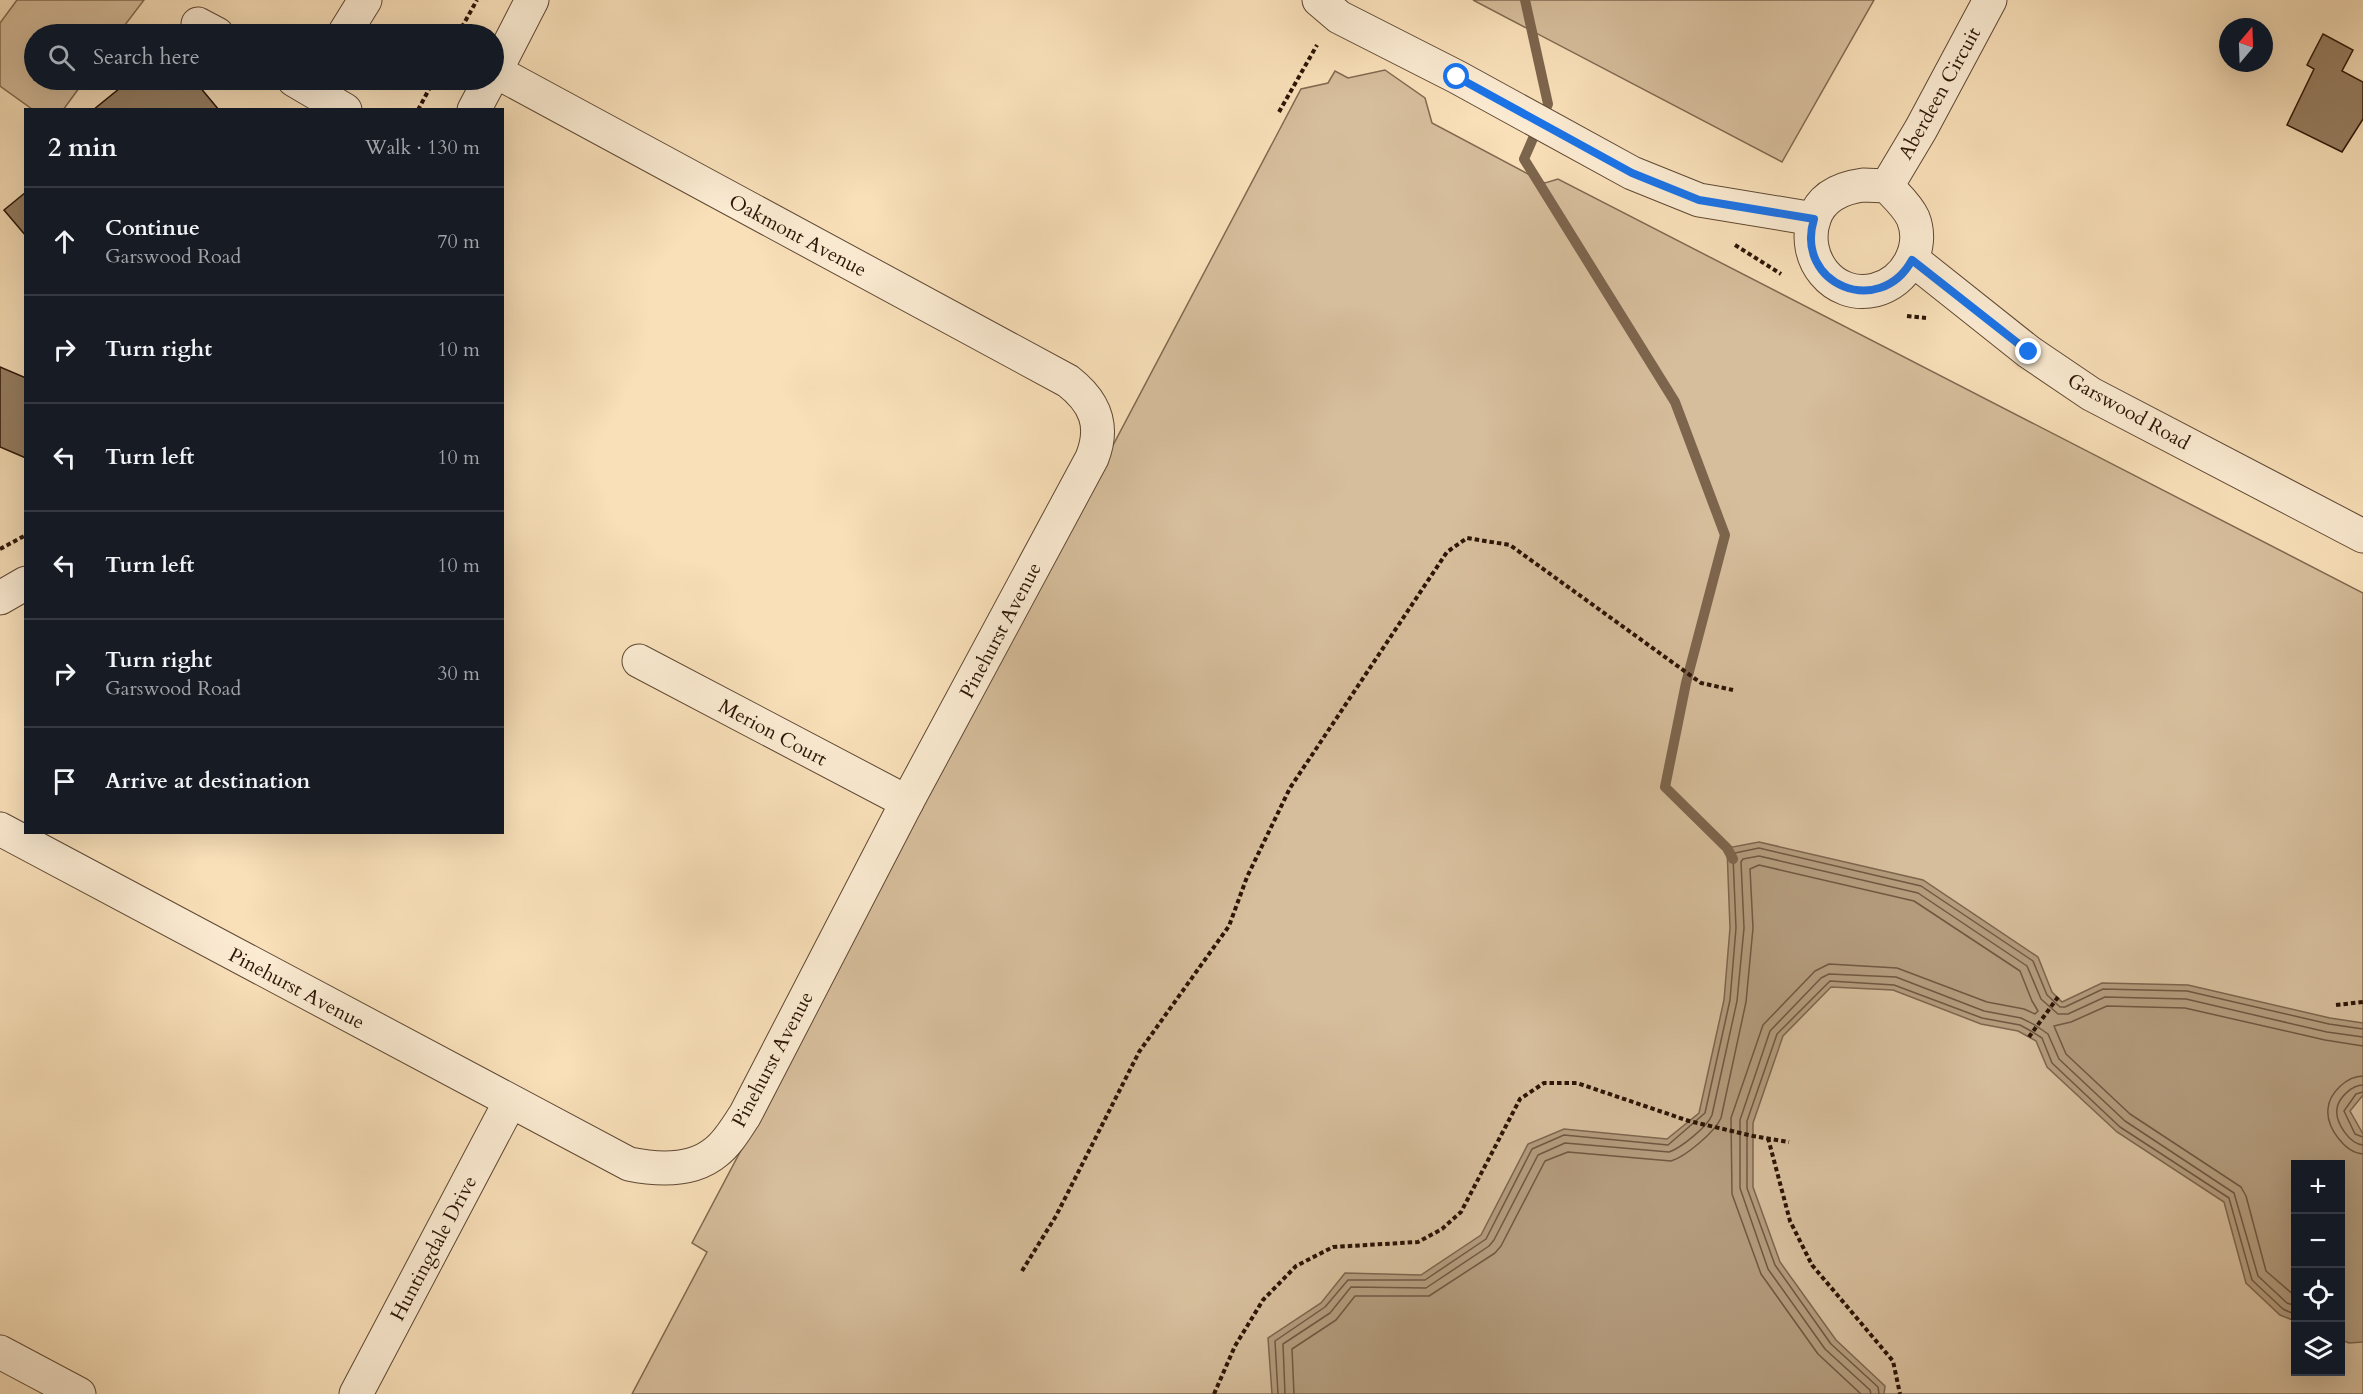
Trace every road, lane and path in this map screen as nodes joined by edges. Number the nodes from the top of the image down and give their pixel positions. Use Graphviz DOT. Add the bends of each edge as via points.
graph roads {
  1 [pos="365,0"];
  2 [pos="477,0"];
  3 [pos="532,0"];
  4 [pos="1318,0"];
  5 [pos="1990,0"];
  6 [pos="350,24"];
  7 [pos="464,24"];
  8 [pos="1321,36"];
  9 [pos="504,54"];
  10 [pos="504,81"];
  11 [pos="318,90"];
  12 [pos="429,90"];
  13 [pos="485,90"];
  14 [pos="342,108"];
  15 [pos="419,108"];
  16 [pos="475,108"];
  17 [pos="1279,112"];
  18 [pos="1887,186"];
  19 [pos="1814,219"];
  20 [pos="1912,260"];
  21 [pos="1093,408"];
  22 [pos="24,536"];
  23 [pos="2363,536"];
  24 [pos="0,549"];
  25 [pos="24,584"];
  26 [pos="0,598"];
  27 [pos="639,661"];
  28 [pos="1733,690"];
  29 [pos="907,802"];
  30 [pos="0,829"];
  31 [pos="2058,997"];
  32 [pos="2363,1002"];
  33 [pos="2336,1005"];
  34 [pos="2029,1036"];
  35 [pos="510,1101"];
  36 [pos="1768,1138"];
  37 [pos="1788,1142"];
  38 [pos="1022,1272"];
  39 [pos="0,1352"];
  40 [pos="79,1394"];
  41 [pos="356,1394"];
  42 [pos="1214,1394"];
  43 [pos="1900,1394"];
  1 -- 6 [label="street"];
  2 -- 7 [label="path"];
  3 -- 9 [label="street"];
  4 -- 19 [label="street" via="1339,17 1632,173 1699,200"];
  5 -- 18 [label="street, Aberdeen Circuit"];
  8 -- 17 [label="path"];
  10 -- 21 [label="street, Oakmont Avenue" via="1068,381"];
  11 -- 14 [label="street"];
  12 -- 15 [label="path"];
  13 -- 16 [label="street"];
  18 -- 19 [label="street" via="1844,188 1828,197"];
  18 -- 20 [label="street" via="1913,218 1917,236"];
  19 -- 20 [label="street" via="1809,233 1811,251 1819,268 1832,281 1856,291 1874,290 1892,283"];
  20 -- 23 [label="street, Garswood Road" via="2029,352 2091,394"];
  21 -- 29 [label="street, Pinehurst Avenue" via="1098,433 1092,458"];
  22 -- 24 [label="path"];
  25 -- 26 [label="street"];
  27 -- 29 [label="street, Merion Court"];
  28 -- 38 [label="path" via="1701,683 1510,545 1467,538 1447,552 1290,788 1247,877 1229,926 1139,1052 1056,1216"];
  29 -- 35 [label="street, Pinehurst Avenue" via="745,1115 716,1153 681,1167 630,1164"];
  30 -- 35 [label="street, Pinehurst Avenue"];
  31 -- 34 [label="path"];
  32 -- 33 [label="path"];
  35 -- 41 [label="street, Huntingdale Drive"];
  36 -- 37 [label="path"];
  36 -- 42 [label="path" via="1689,1121 1577,1083 1544,1083 1520,1099 1461,1212 1442,1229 1418,1242 1333,1247 1296,1266 1263,1300 1235,1346"];
  36 -- 43 [label="path" via="1790,1221 1812,1265 1893,1361"];
  39 -- 40 [label="street"];
}
